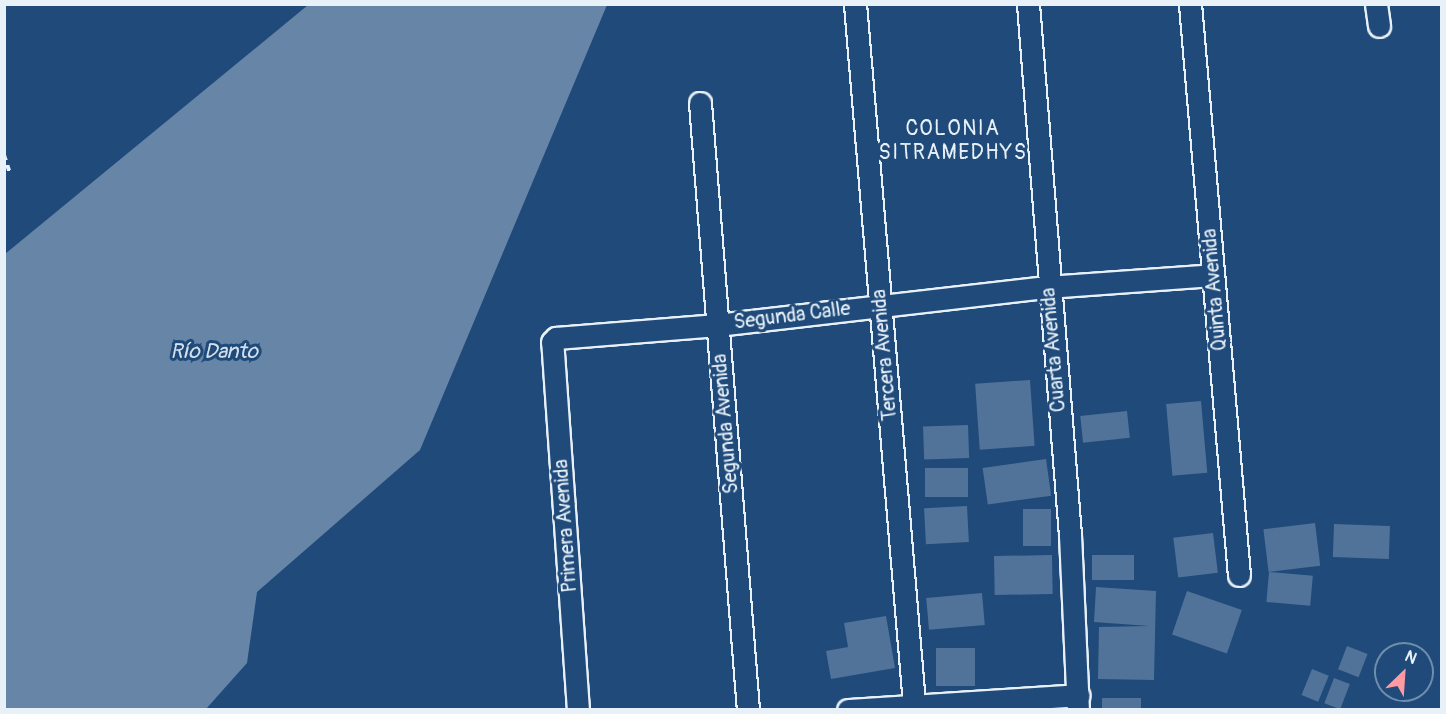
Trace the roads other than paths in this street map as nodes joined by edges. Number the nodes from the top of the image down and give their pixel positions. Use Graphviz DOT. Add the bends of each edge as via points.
graph roads {
  1 [pos="855,4"];
  2 [pos="1028,4"];
  3 [pos="1190,4"];
  4 [pos="1376,4"];
  5 [pos="1379,26"];
  6 [pos="700,103"];
  7 [pos="1213,275"];
  8 [pos="1047,287"];
  9 [pos="879,304"];
  10 [pos="717,325"];
  11 [pos="552,342"];
  12 [pos="1239,575"];
  13 [pos="1078,702"];
  14 [pos="914,704"];
  15 [pos="578,710"];
  16 [pos="748,710"];
  17 [pos="848,710"];
  1 -- 9 [label="street, Tercera Avenida"];
  2 -- 8 [label="street, Cuarta Avenida"];
  3 -- 7 [label="street, Quinta Avenida"];
  4 -- 5 [label="street"];
  6 -- 10 [label="street, Segunda Avenida"];
  7 -- 8 [label="street, Segunda Calle"];
  7 -- 12 [label="street, Quinta Avenida"];
  8 -- 9 [label="street, Segunda Calle"];
  8 -- 13 [label="street, Cuarta Avenida" via="1070,535"];
  9 -- 10 [label="street, Segunda Calle"];
  9 -- 14 [label="street, Tercera Avenida"];
  10 -- 11 [label="street, Segunda Calle" via="561,336"];
  10 -- 16 [label="street, Segunda Avenida"];
  11 -- 15 [label="street, Primera Avenida"];
  13 -- 14 [label="street"];
  14 -- 17 [label="street"];
}
